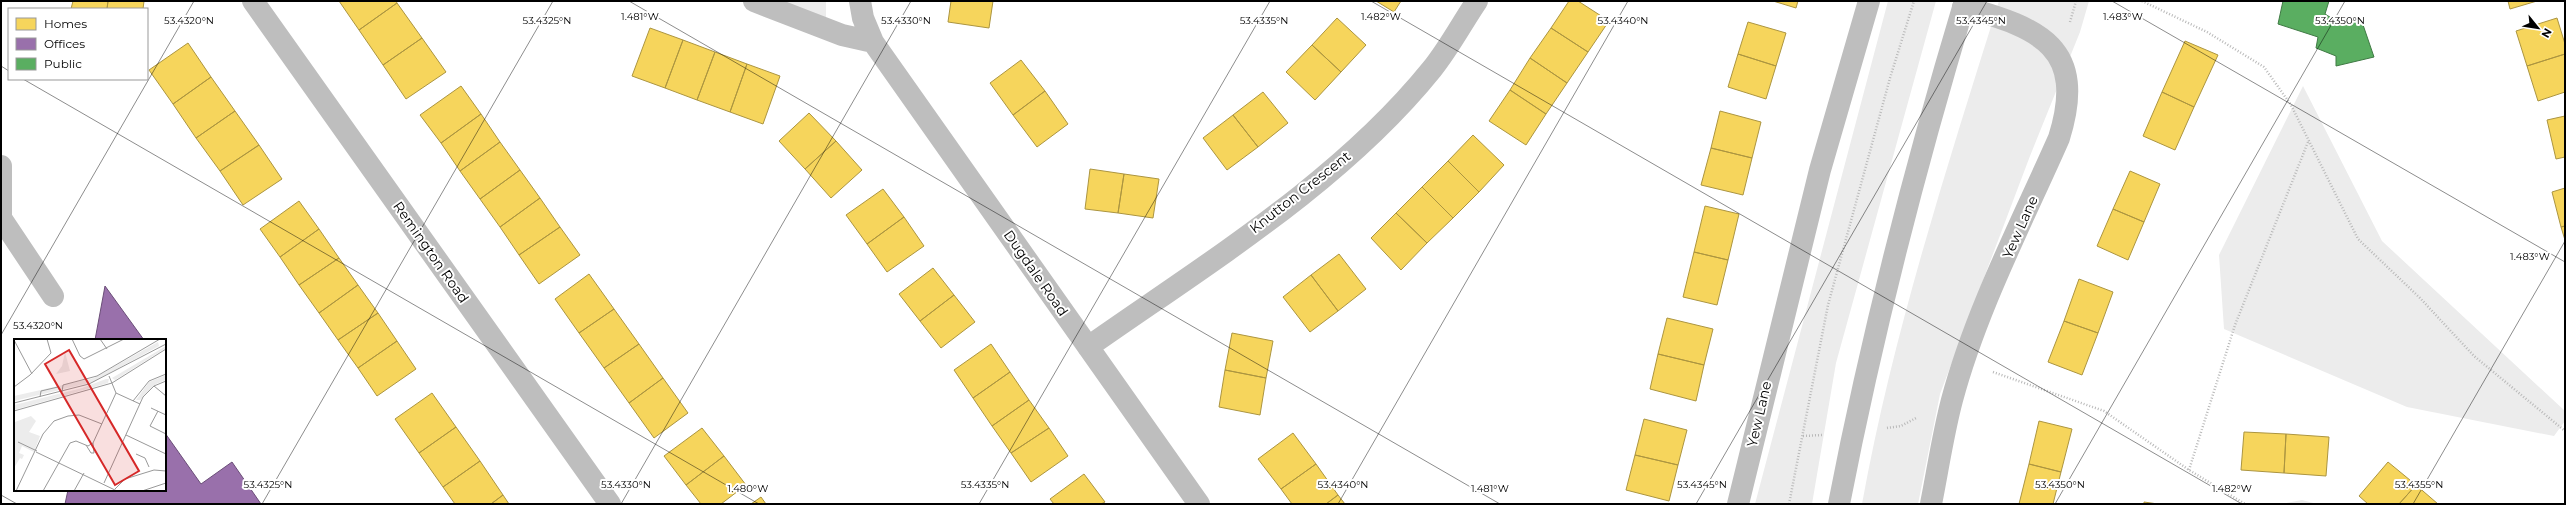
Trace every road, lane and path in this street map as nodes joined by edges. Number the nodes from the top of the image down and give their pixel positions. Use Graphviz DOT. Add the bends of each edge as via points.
graph roads {
  1 [pos="253,1"];
  2 [pos="754,1"];
  3 [pos="860,1"];
  4 [pos="1477,1"];
  5 [pos="1869,1"];
  6 [pos="1914,1"];
  7 [pos="2142,1"];
  8 [pos="1964,4"];
  9 [pos="873,42"];
  10 [pos="2308,142"];
  11 [pos="1,166"];
  12 [pos="1,217"];
  13 [pos="53,296"];
  14 [pos="1088,347"];
  15 [pos="1964,362"];
  16 [pos="2565,431"];
  17 [pos="2188,470"];
  18 [pos="610,504"];
  19 [pos="1199,504"];
  20 [pos="1738,504"];
  21 [pos="1789,504"];
  22 [pos="1839,504"];
  23 [pos="1931,504"];
  24 [pos="2245,504"];
  1 -- 18 [label="street, Remington Road"];
  2 -- 9 [label="street" via="842,35"];
  3 -- 9 [label="street, Dugdale Road" via="863,18"];
  4 -- 14 [label="street, Knutton Crescent" via="1433,69 1366,140 1291,203"];
  5 -- 20 [label="street, Yew Lane" via="1818,178"];
  6 -- 21 [label="path" via="1890,78 1828,305"];
  7 -- 10 [label="path" via="2207,32 2264,67 2291,105"];
  8 -- 15 [label="street, Yew Lane" via="2001,17 2055,49 2065,67 2069,87 2067,111 2059,138 1978,322"];
  8 -- 22 [label="street, Yew Lane" via="1884,294 1864,376"];
  9 -- 14 [label="street, Dugdale Road"];
  10 -- 16 [label="path" via="2358,239 2420,298 2474,356"];
  10 -- 17 [label="path" via="2235,325"];
  11 -- 12 [label="street"];
  12 -- 13 [label="street"];
  14 -- 19 [label="street, Dugdale Road"];
  15 -- 17 [label="path" via="2104,411"];
  15 -- 23 [label="street, Yew Lane" via="1952,400"];
  17 -- 24 [label="path"];
}
